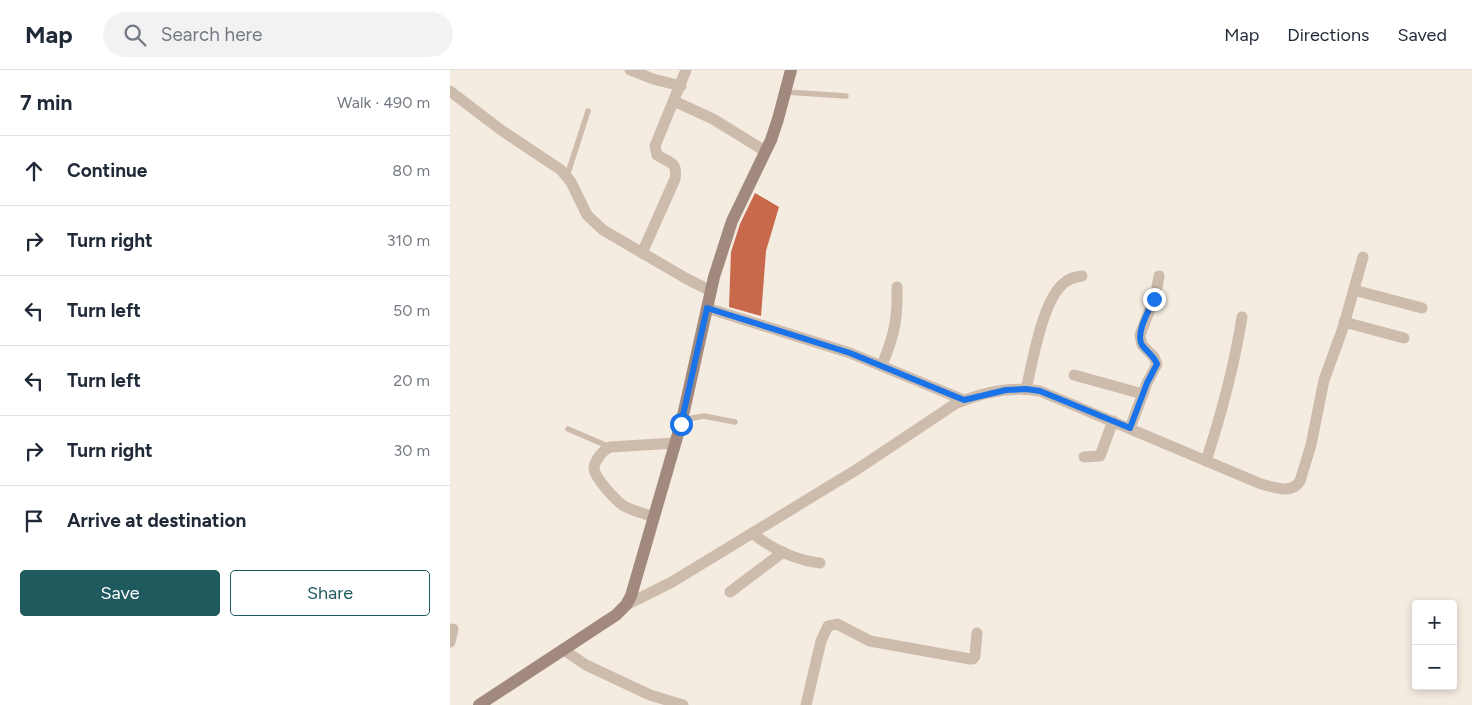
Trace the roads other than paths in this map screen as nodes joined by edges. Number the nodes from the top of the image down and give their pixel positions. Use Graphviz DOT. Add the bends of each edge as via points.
graph roads {
  1 [pos="630,70"];
  2 [pos="686,70"];
  3 [pos="791,70"];
  4 [pos="681,86"];
  5 [pos="450,91"];
  6 [pos="786,92"];
  7 [pos="846,96"];
  8 [pos="674,101"];
  9 [pos="588,111"];
  10 [pos="766,150"];
  11 [pos="567,176"];
  12 [pos="642,253"];
  13 [pos="1363,257"];
  14 [pos="1082,276"];
  15 [pos="1159,276"];
  16 [pos="897,287"];
  17 [pos="1354,290"];
  18 [pos="711,291"];
  19 [pos="707,308"];
  20 [pos="1422,308"];
  21 [pos="1242,317"];
  22 [pos="1344,322"];
  23 [pos="1404,338"];
  24 [pos="882,365"];
  25 [pos="1074,374"];
  26 [pos="1026,389"];
  27 [pos="1143,394"];
  28 [pos="964,400"];
  29 [pos="682,420"];
  30 [pos="1113,421"];
  31 [pos="735,422"];
  32 [pos="1130,428"];
  33 [pos="568,429"];
  34 [pos="676,443"];
  35 [pos="610,447"];
  36 [pos="1084,457"];
  37 [pos="1206,461"];
  38 [pos="654,517"];
  39 [pos="752,533"];
  40 [pos="782,552"];
  41 [pos="820,563"];
  42 [pos="730,592"];
  43 [pos="626,605"];
  44 [pos="453,629"];
  45 [pos="977,633"];
  46 [pos="450,642"];
  47 [pos="564,650"];
  48 [pos="479,705"];
  49 [pos="683,705"];
  50 [pos="806,705"];
  1 -- 4 [label="street"];
  2 -- 4 [label="street"];
  3 -- 6 [label="main road"];
  4 -- 8 [label="street"];
  5 -- 11 [label="street"];
  6 -- 7 [label="lane"];
  6 -- 10 [label="main road"];
  8 -- 10 [label="street"];
  8 -- 12 [label="street" via="655,151 676,168 675,178"];
  9 -- 11 [label="lane"];
  10 -- 18 [label="main road" via="732,221"];
  11 -- 12 [label="street" via="593,221"];
  12 -- 18 [label="street"];
  13 -- 17 [label="street"];
  14 -- 26 [label="street" via="1062,284 1054,296 1045,316"];
  15 -- 27 [label="street" via="1140,336 1142,345 1157,364"];
  16 -- 24 [label="street" via="894,330"];
  17 -- 20 [label="street"];
  17 -- 22 [label="street"];
  18 -- 19 [label="main road"];
  19 -- 24 [label="street"];
  19 -- 29 [label="main road"];
  21 -- 37 [label="street" via="1233,368"];
  22 -- 23 [label="street"];
  22 -- 37 [label="street" via="1324,380 1311,445 1297,486 1286,490 1261,484"];
  24 -- 28 [label="street"];
  25 -- 27 [label="street"];
  26 -- 28 [label="street" via="1006,390"];
  26 -- 30 [label="street" via="1040,391"];
  27 -- 32 [label="street"];
  28 -- 39 [label="street"];
  29 -- 31 [label="lane" via="704,416"];
  29 -- 34 [label="main road"];
  30 -- 32 [label="street"];
  30 -- 36 [label="street" via="1100,456"];
  32 -- 37 [label="street"];
  33 -- 35 [label="lane"];
  34 -- 35 [label="street"];
  34 -- 38 [label="main road"];
  35 -- 38 [label="street" via="603,451 595,464 596,474 625,507"];
  38 -- 43 [label="main road"];
  39 -- 40 [label="street"];
  39 -- 43 [label="street" via="672,582"];
  40 -- 41 [label="street" via="797,559"];
  40 -- 42 [label="street"];
  43 -- 47 [label="main road"];
  44 -- 46 [label="street"];
  45 -- 50 [label="street" via="975,656 970,659 870,641 837,624 828,626 820,641"];
  47 -- 48 [label="main road"];
  47 -- 49 [label="street" via="586,665"];
}
